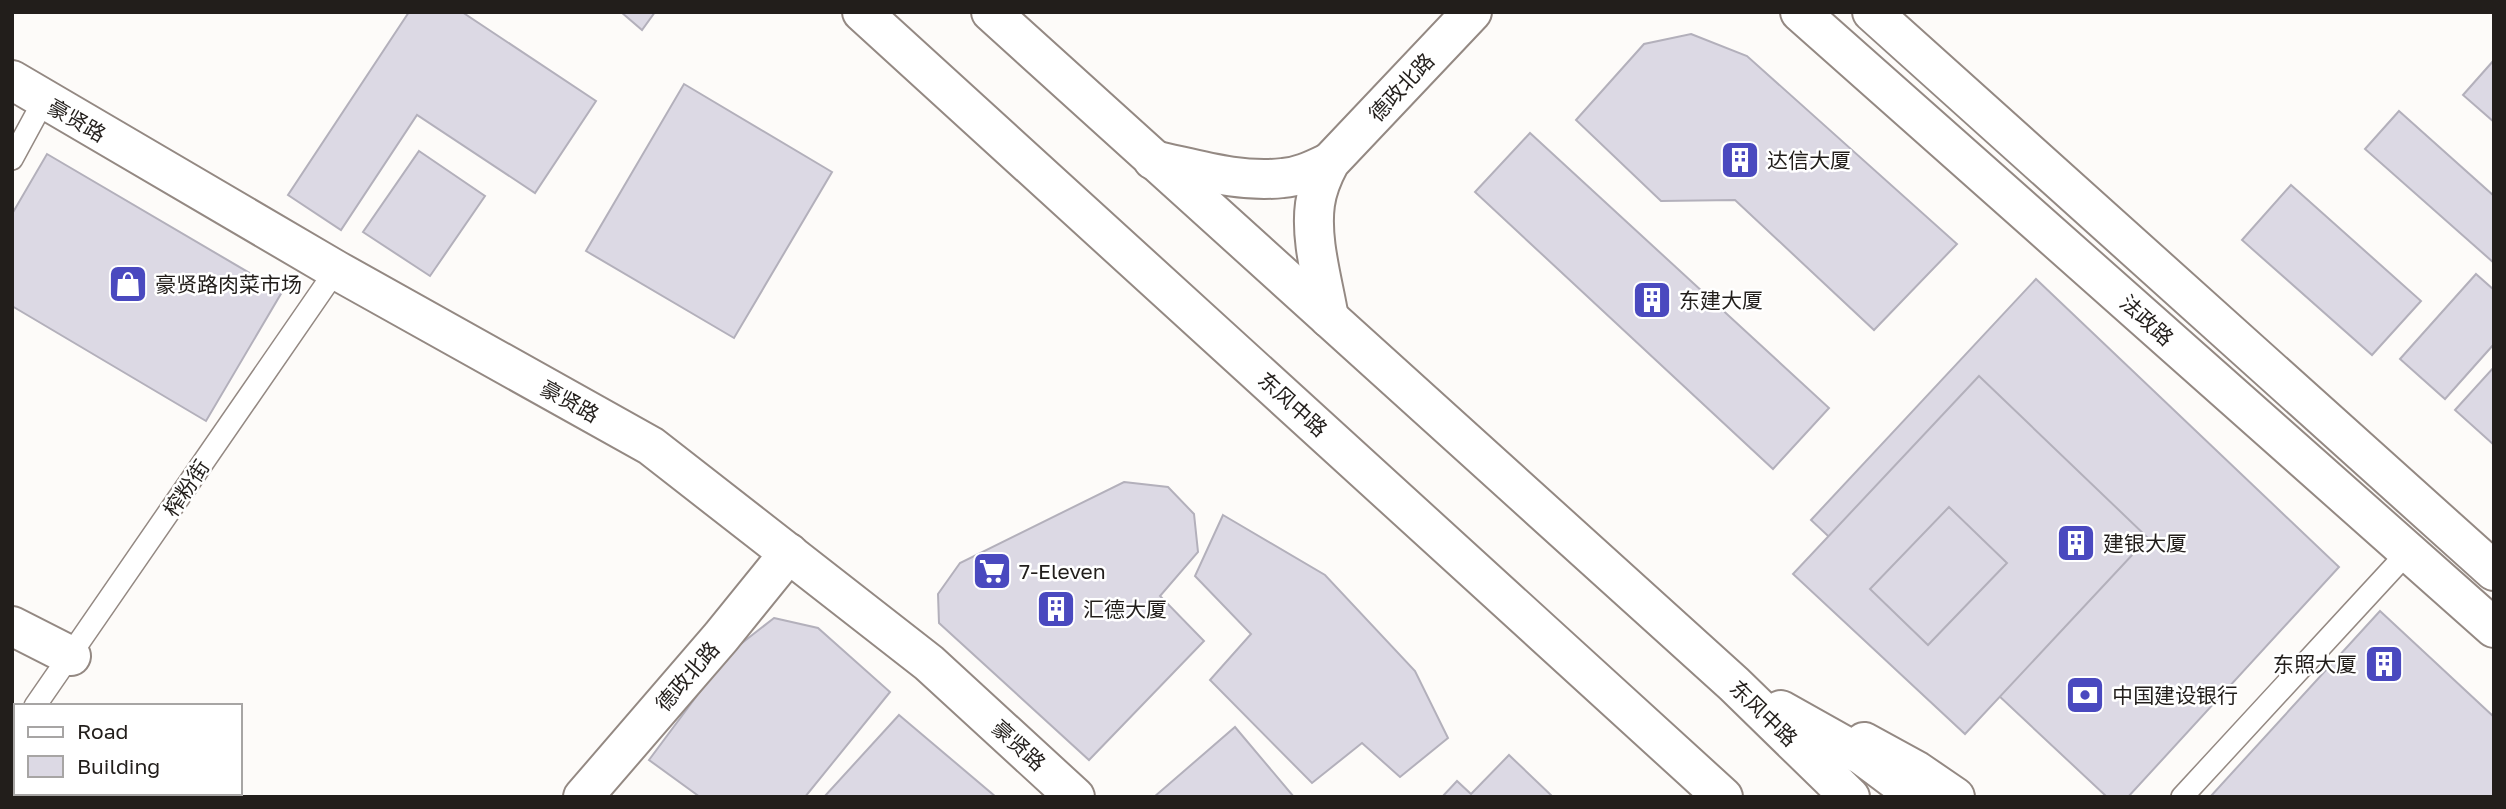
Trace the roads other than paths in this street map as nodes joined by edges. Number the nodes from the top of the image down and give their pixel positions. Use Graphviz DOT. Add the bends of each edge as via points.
graph roads {
  1 [pos="862,12"];
  2 [pos="991,12"];
  3 [pos="1472,12"];
  4 [pos="1800,12"];
  5 [pos="1872,12"];
  6 [pos="12,80"];
  7 [pos="44,100"];
  8 [pos="12,159"];
  9 [pos="1153,160"];
  10 [pos="1330,162"];
  11 [pos="336,270"];
  12 [pos="1329,318"];
  13 [pos="2408,552"];
  14 [pos="789,553"];
  15 [pos="2494,571"];
  16 [pos="12,626"];
  17 [pos="2494,628"];
  18 [pos="71,656"];
  19 [pos="1734,684"];
  20 [pos="36,704"];
  21 [pos="583,797"];
  22 [pos="1075,797"];
  23 [pos="1723,797"];
  24 [pos="1850,797"];
  25 [pos="1918,797"];
  26 [pos="1955,797"];
  27 [pos="2182,797"];
  1 -- 23 [label="main road, 东风中路"];
  2 -- 9 [label="main road, 东风中路"];
  3 -- 10 [label="main road, 德政北路"];
  4 -- 13 [label="main road, 法政路"];
  5 -- 15 [label="main road"];
  6 -- 7 [label="main road, 豪贤路"];
  7 -- 8 [label="lane"];
  7 -- 11 [label="main road, 豪贤路"];
  9 -- 10 [label="main road" via="1259,179 1285,178"];
  9 -- 12 [label="main road, 东风中路"];
  10 -- 12 [label="main road" via="1321,181 1314,220"];
  11 -- 14 [label="main road, 豪贤路" via="650,446"];
  11 -- 18 [label="lane, 榨粉街"];
  12 -- 19 [label="main road, 东风中路"];
  13 -- 17 [label="main road, 法政路"];
  13 -- 27 [label="lane"];
  14 -- 21 [label="main road, 德政北路"];
  14 -- 22 [label="main road, 豪贤路" via="929,663"];
  16 -- 18 [label="main road"];
  18 -- 20 [label="lane, 榨粉街"];
  19 -- 24 [label="main road, 东风中路"];
  19 -- 25 [label="main road" via="1863,756"];
  19 -- 26 [label="main road" via="1862,741"];
}
